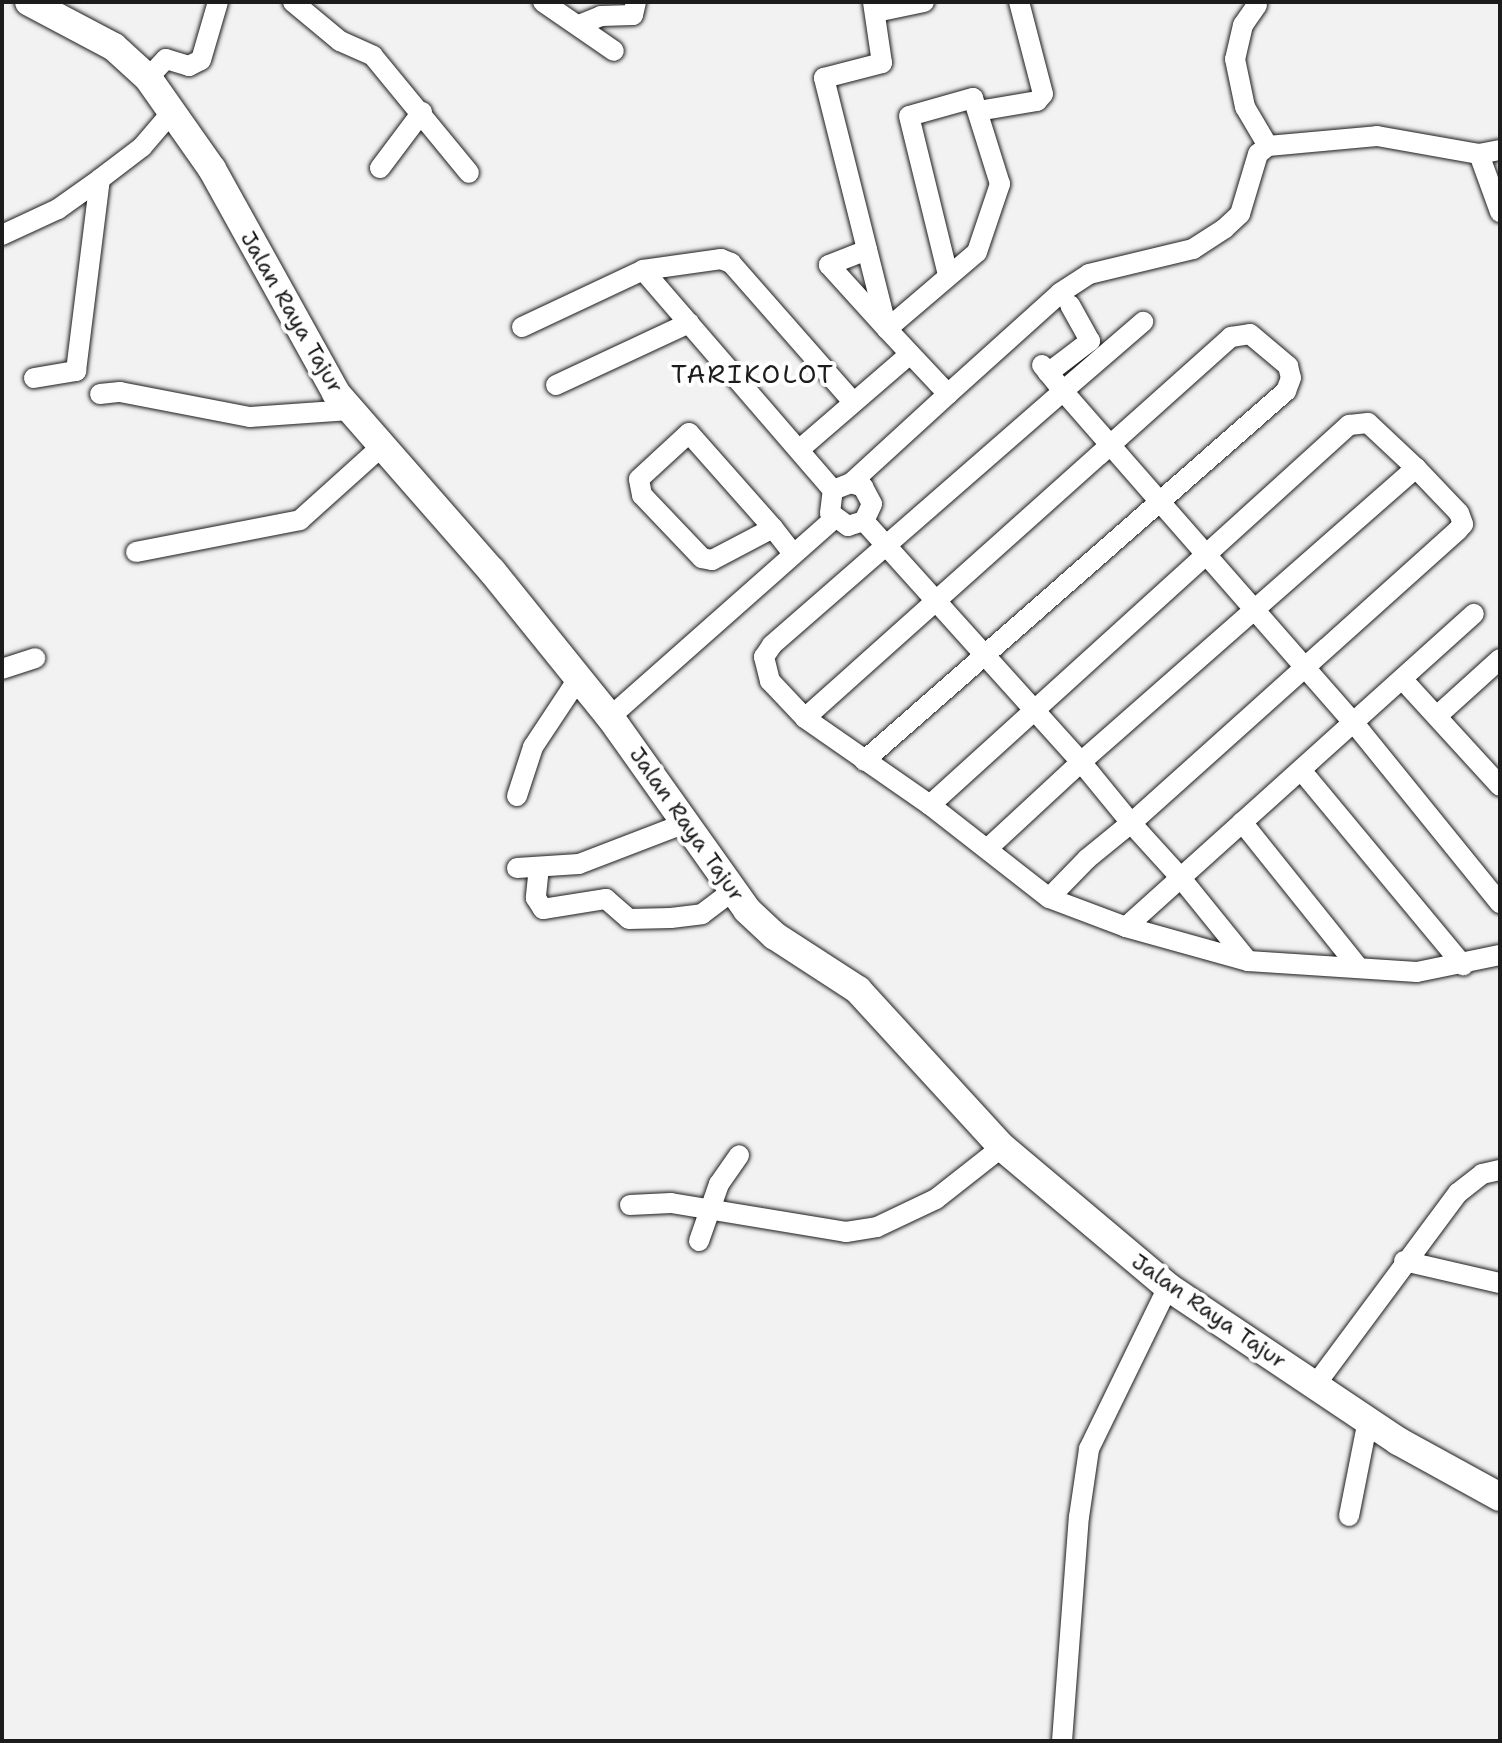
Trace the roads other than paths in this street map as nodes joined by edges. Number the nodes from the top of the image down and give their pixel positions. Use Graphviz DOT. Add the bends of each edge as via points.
graph roads {
  1 [pos="29,2"];
  2 [pos="218,2"];
  3 [pos="293,2"];
  4 [pos="543,2"];
  5 [pos="636,2"];
  6 [pos="924,2"];
  7 [pos="1019,2"];
  8 [pos="1257,5"];
  9 [pos="874,7"];
  10 [pos="579,25"];
  11 [pos="614,51"];
  12 [pos="148,78"];
  13 [pos="978,111"];
  14 [pos="172,112"];
  15 [pos="422,112"];
  16 [pos="1268,146"];
  17 [pos="1490,152"];
  18 [pos="380,168"];
  19 [pos="469,173"];
  20 [pos="100,179"];
  21 [pos="1500,212"];
  22 [pos="2,235"];
  23 [pos="867,250"];
  24 [pos="643,270"];
  25 [pos="948,275"];
  26 [pos="1070,305"];
  27 [pos="1143,322"];
  28 [pos="689,323"];
  29 [pos="522,327"];
  30 [pos="887,329"];
  31 [pos="910,354"];
  32 [pos="34,378"];
  33 [pos="556,385"];
  34 [pos="1063,391"];
  35 [pos="100,394"];
  36 [pos="948,394"];
  37 [pos="853,402"];
  38 [pos="350,410"];
  39 [pos="1111,446"];
  40 [pos="380,448"];
  41 [pos="800,449"];
  42 [pos="1416,468"];
  43 [pos="842,486"];
  44 [pos="1160,501"];
  45 [pos="834,519"];
  46 [pos="864,521"];
  47 [pos="773,528"];
  48 [pos="886,547"];
  49 [pos="136,552"];
  50 [pos="792,552"];
  51 [pos="1209,556"];
  52 [pos="937,601"];
  53 [pos="1256,612"];
  54 [pos="1474,614"];
  55 [pos="984,654"];
  56 [pos="35,658"];
  57 [pos="1500,659"];
  58 [pos="1302,666"];
  59 [pos="2,669"];
  60 [pos="578,679"];
  61 [pos="1404,681"];
  62 [pos="1036,709"];
  63 [pos="1437,716"];
  64 [pos="610,717"];
  65 [pos="805,718"];
  66 [pos="1354,723"];
  67 [pos="864,761"];
  68 [pos="1081,762"];
  69 [pos="1301,770"];
  70 [pos="1497,775"];
  71 [pos="517,796"];
  72 [pos="930,805"];
  73 [pos="1242,822"];
  74 [pos="686,823"];
  75 [pos="1131,823"];
  76 [pos="987,849"];
  77 [pos="539,867"];
  78 [pos="517,868"];
  79 [pos="1180,877"];
  80 [pos="733,891"];
  81 [pos="1049,898"];
  82 [pos="1500,903"];
  83 [pos="1126,927"];
  84 [pos="1500,955"];
  85 [pos="1248,961"];
  86 [pos="1463,965"];
  87 [pos="1358,967"];
  88 [pos="1002,1147"];
  89 [pos="739,1155"];
  90 [pos="1500,1170"];
  91 [pos="630,1205"];
  92 [pos="708,1209"];
  93 [pos="699,1241"];
  94 [pos="1404,1261"];
  95 [pos="1500,1283"];
  96 [pos="1168,1287"];
  97 [pos="1316,1384"];
  98 [pos="1368,1420"];
  99 [pos="1500,1497"];
  100 [pos="1349,1516"];
  101 [pos="1062,1741"];
  1 -- 12 [label="main road, Jalan Raya Tajur" via="114,47"];
  2 -- 12 [label="street" via="201,60 189,66 166,59"];
  3 -- 15 [label="street" via="340,41 373,56"];
  4 -- 10 [label="street"];
  5 -- 10 [label="street" via="633,15 601,16"];
  6 -- 9 [label="street"];
  7 -- 13 [label="street" via="1043,94 1037,101"];
  8 -- 16 [label="street" via="1243,25 1235,59 1245,107"];
  9 -- 23 [label="street" via="882,63 824,78"];
  10 -- 11 [label="street"];
  12 -- 14 [label="main road, Jalan Raya Tajur"];
  13 -- 25 [label="street" via="1000,184 977,252"];
  13 -- 25 [label="street" via="973,98 909,116"];
  14 -- 20 [label="street" via="142,147"];
  14 -- 38 [label="main road, Jalan Raya Tajur" via="212,169 320,368"];
  15 -- 18 [label="street"];
  15 -- 19 [label="street"];
  16 -- 17 [label="street" via="1377,136"];
  16 -- 36 [label="street" via="1258,154 1240,214 1224,229 1193,249 1089,274 1060,293"];
  17 -- 21 [label="street"];
  20 -- 22 [label="street" via="58,209"];
  20 -- 32 [label="street" via="76,371"];
  23 -- 30 [label="street"];
  23 -- 30 [label="street" via="829,265"];
  24 -- 28 [label="street"];
  24 -- 29 [label="street"];
  24 -- 37 [label="street" via="721,259 731,263"];
  25 -- 30 [label="street"];
  26 -- 34 [label="street" via="1090,341 1045,369"];
  27 -- 34 [label="street"];
  28 -- 33 [label="street"];
  28 -- 41 [label="street"];
  30 -- 31 [label="street"];
  31 -- 36 [label="street"];
  31 -- 37 [label="street"];
  34 -- 39 [label="street"];
  34 -- 48 [label="street"];
  35 -- 38 [label="street" via="120,392 250,417"];
  36 -- 43 [label="street"];
  37 -- 41 [label="street"];
  38 -- 40 [label="main road, Jalan Raya Tajur"];
  39 -- 44 [label="street"];
  39 -- 44 [label="street" via="1231,337 1250,334 1288,366 1286,391"];
  39 -- 52 [label="street"];
  40 -- 49 [label="street" via="300,520"];
  40 -- 60 [label="main road, Jalan Raya Tajur" via="492,571"];
  41 -- 43 [label="street"];
  42 -- 51 [label="street" via="1368,423 1358,420"];
  42 -- 53 [label="street"];
  42 -- 58 [label="street" via="1459,513 1463,524"];
  43 -- 45 [label="street" via="828,505"];
  43 -- 46 [label="street" via="871,497"];
  44 -- 51 [label="street"];
  44 -- 55 [label="street"];
  45 -- 46 [label="street" via="848,526"];
  45 -- 50 [label="street"];
  46 -- 48 [label="street"];
  47 -- 47 [label="street" via="712,560 702,558 642,495 639,479 689,433"];
  47 -- 50 [label="street"];
  48 -- 52 [label="street"];
  48 -- 65 [label="street" via="764,657 770,681"];
  50 -- 64 [label="street"];
  51 -- 53 [label="street"];
  51 -- 62 [label="street"];
  52 -- 55 [label="street"];
  52 -- 65 [label="street"];
  53 -- 58 [label="street"];
  53 -- 68 [label="street"];
  54 -- 61 [label="street"];
  55 -- 62 [label="street"];
  55 -- 67 [label="street"];
  56 -- 59 [label="street"];
  57 -- 63 [label="street"];
  58 -- 66 [label="street"];
  58 -- 75 [label="street"];
  60 -- 64 [label="main road, Jalan Raya Tajur"];
  60 -- 71 [label="street" via="533,747"];
  61 -- 63 [label="street"];
  61 -- 66 [label="street"];
  62 -- 68 [label="street"];
  62 -- 72 [label="street"];
  63 -- 70 [label="street"];
  64 -- 74 [label="main road, Jalan Raya Tajur"];
  65 -- 67 [label="street"];
  66 -- 69 [label="street"];
  66 -- 82 [label="street"];
  67 -- 72 [label="street"];
  68 -- 75 [label="street"];
  68 -- 76 [label="street"];
  69 -- 73 [label="street"];
  69 -- 86 [label="street"];
  72 -- 76 [label="street"];
  73 -- 79 [label="street"];
  73 -- 87 [label="street"];
  74 -- 77 [label="street" via="579,864"];
  74 -- 80 [label="main road, Jalan Raya Tajur"];
  75 -- 79 [label="street"];
  75 -- 81 [label="street"];
  76 -- 81 [label="street"];
  77 -- 78 [label="street"];
  77 -- 80 [label="street" via="536,898 543,909 606,899 629,919 671,918 702,914"];
  79 -- 83 [label="street"];
  79 -- 85 [label="street"];
  80 -- 88 [label="main road, Jalan Raya Tajur" via="775,936 858,990"];
  81 -- 83 [label="street"];
  83 -- 85 [label="street"];
  84 -- 86 [label="street"];
  85 -- 87 [label="street"];
  86 -- 87 [label="street" via="1417,972"];
  88 -- 92 [label="street" via="936,1199 877,1227 817,1231"];
  88 -- 96 [label="main road, Jalan Raya Tajur"];
  89 -- 92 [label="street"];
  90 -- 94 [label="street" via="1482,1174 1458,1193"];
  91 -- 92 [label="street"];
  92 -- 93 [label="street"];
  94 -- 95 [label="street"];
  94 -- 97 [label="street"];
  96 -- 97 [label="main road, Jalan Raya Tajur"];
  96 -- 101 [label="street" via="1089,1449"];
  97 -- 98 [label="main road, Jalan Raya Tajur"];
  98 -- 99 [label="main road, Jalan Raya Tajur"];
  98 -- 100 [label="street"];
}
